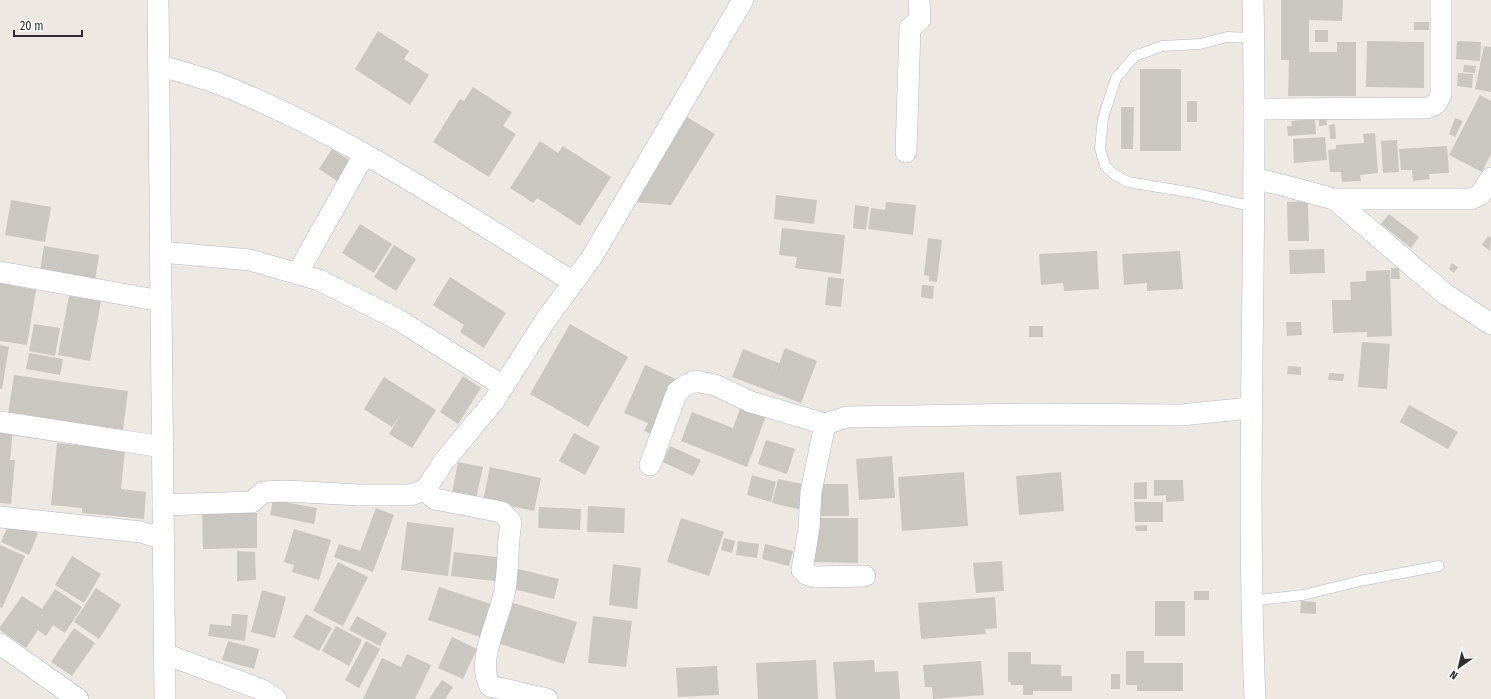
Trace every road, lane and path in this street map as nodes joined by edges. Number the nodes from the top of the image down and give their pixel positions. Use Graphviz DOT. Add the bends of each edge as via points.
graph roads {
  1 [pos="158,0"];
  2 [pos="919,0"];
  3 [pos="1253,0"];
  4 [pos="1441,0"];
  5 [pos="740,1"];
  6 [pos="1254,38"];
  7 [pos="159,66"];
  8 [pos="1254,109"];
  9 [pos="906,152"];
  10 [pos="364,155"];
  11 [pos="1255,178"];
  12 [pos="1491,178"];
  13 [pos="1334,199"];
  14 [pos="1254,207"];
  15 [pos="161,252"];
  16 [pos="0,272"];
  17 [pos="297,274"];
  18 [pos="573,282"];
  19 [pos="161,301"];
  20 [pos="1491,324"];
  21 [pos="503,386"];
  22 [pos="1250,408"];
  23 [pos="0,422"];
  24 [pos="825,424"];
  25 [pos="163,447"];
  26 [pos="650,465"];
  27 [pos="425,490"];
  28 [pos="164,505"];
  29 [pos="0,516"];
  30 [pos="164,539"];
  31 [pos="1439,566"];
  32 [pos="865,576"];
  33 [pos="1250,601"];
  34 [pos="0,644"];
  35 [pos="165,654"];
  36 [pos="78,699"];
  37 [pos="165,699"];
  38 [pos="276,699"];
  39 [pos="546,699"];
  40 [pos="1255,699"];
  1 -- 7 [label="street"];
  2 -- 9 [label="street" via="920,20 910,28"];
  3 -- 6 [label="street"];
  4 -- 8 [label="street" via="1441,95 1436,104 1427,108"];
  5 -- 18 [label="street" via="592,257"];
  6 -- 8 [label="street"];
  6 -- 14 [label="lane" via="1227,37 1200,44 1162,46 1136,56 1116,78 1103,118 1100,148 1105,166 1128,182 1194,193"];
  7 -- 10 [label="street" via="222,85 316,128"];
  7 -- 15 [label="street"];
  8 -- 11 [label="street"];
  10 -- 17 [label="street"];
  10 -- 18 [label="street" via="416,184"];
  11 -- 13 [label="street"];
  11 -- 14 [label="street"];
  12 -- 13 [label="street" via="1480,195 1471,199"];
  13 -- 20 [label="street" via="1445,294"];
  14 -- 22 [label="street"];
  15 -- 17 [label="street" via="250,260"];
  15 -- 19 [label="street"];
  16 -- 19 [label="street"];
  17 -- 21 [label="street" via="319,280 399,320"];
  18 -- 21 [label="street"];
  19 -- 25 [label="street"];
  21 -- 27 [label="street"];
  22 -- 24 [label="street" via="1181,415 847,417"];
  22 -- 33 [label="street"];
  23 -- 25 [label="street"];
  24 -- 26 [label="street" via="751,402 716,385 695,381 677,392"];
  24 -- 32 [label="street" via="812,492 802,570 814,577"];
  25 -- 28 [label="street"];
  27 -- 28 [label="street" via="410,495 263,492 252,502"];
  27 -- 39 [label="street" via="435,499 502,512 511,522 505,591 486,657 485,679 490,686"];
  28 -- 30 [label="street"];
  29 -- 30 [label="street" via="141,532"];
  30 -- 35 [label="street"];
  31 -- 33 [label="lane" via="1303,595"];
  33 -- 40 [label="street"];
  34 -- 36 [label="street"];
  35 -- 37 [label="street"];
  35 -- 38 [label="street" via="260,690"];
}
